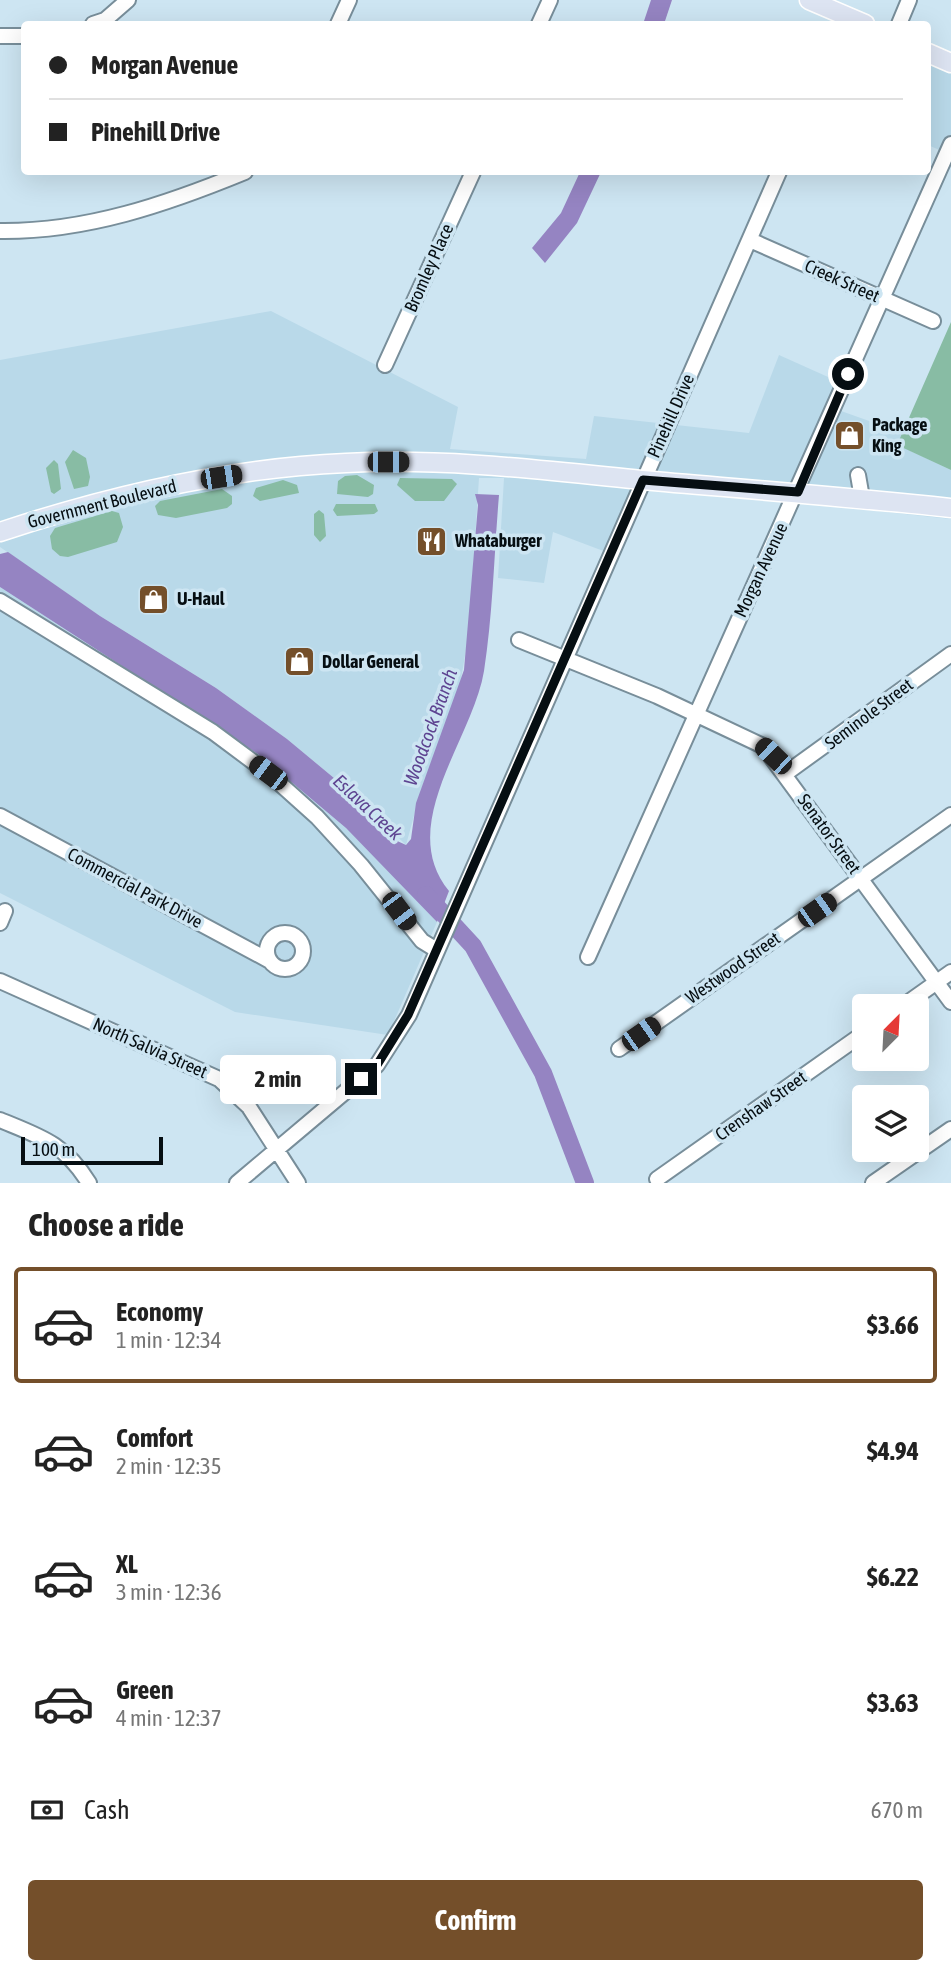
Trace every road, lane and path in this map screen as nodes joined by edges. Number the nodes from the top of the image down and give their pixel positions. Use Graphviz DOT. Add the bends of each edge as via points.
graph roads {
  1 [pos="128,0"];
  2 [pos="349,0"];
  3 [pos="550,0"];
  4 [pos="809,0"];
  5 [pos="909,0"];
  6 [pos="844,20"];
  7 [pos="101,21"];
  8 [pos="339,21"];
  9 [pos="540,21"];
  10 [pos="900,21"];
  11 [pos="0,36"];
  12 [pos="21,36"];
  13 [pos="931,54"];
  14 [pos="951,63"];
  15 [pos="951,144"];
  16 [pos="236,175"];
  17 [pos="472,175"];
  18 [pos="778,175"];
  19 [pos="0,232"];
  20 [pos="750,240"];
  21 [pos="881,298"];
  22 [pos="933,321"];
  23 [pos="385,365"];
  24 [pos="858,475"];
  25 [pos="643,480"];
  26 [pos="798,492"];
  27 [pos="862,498"];
  28 [pos="951,508"];
  29 [pos="0,532"];
  30 [pos="0,601"];
  31 [pos="519,640"];
  32 [pos="951,654"];
  33 [pos="565,659"];
  34 [pos="696,715"];
  35 [pos="785,774"];
  36 [pos="951,815"];
  37 [pos="0,816"];
  38 [pos="861,879"];
  39 [pos="438,943"];
  40 [pos="588,957"];
  41 [pos="270,961"];
  42 [pos="951,972"];
  43 [pos="0,981"];
  44 [pos="936,983"];
  45 [pos="920,994"];
  46 [pos="951,1002"];
  47 [pos="852,1041"];
  48 [pos="619,1049"];
  49 [pos="0,1119"];
  50 [pos="951,1129"];
  51 [pos="277,1149"];
  52 [pos="657,1179"];
  53 [pos="89,1183"];
  54 [pos="237,1183"];
  55 [pos="298,1183"];
  56 [pos="873,1183"];
  1 -- 7 [label="street"];
  2 -- 8 [label="street"];
  3 -- 9 [label="street"];
  4 -- 6 [label="main road"];
  5 -- 10 [label="street"];
  11 -- 12 [label="street"];
  13 -- 14 [label="main road"];
  15 -- 21 [label="street, Morgan Avenue"];
  16 -- 19 [label="street" via="120,216 71,228"];
  17 -- 23 [label="street, Bromley Place"];
  18 -- 20 [label="street, Pinehill Drive"];
  20 -- 21 [label="street, Creek Street"];
  20 -- 25 [label="street, Pinehill Drive"];
  21 -- 22 [label="street, Creek Street"];
  21 -- 26 [label="street, Morgan Avenue"];
  24 -- 27 [label="street"];
  25 -- 26 [label="main road, Government Boulevard"];
  25 -- 29 [label="main road, Government Boulevard" via="498,465 345,463 264,470 98,503"];
  25 -- 33 [label="street, Pinehill Drive"];
  26 -- 27 [label="main road, Government Boulevard"];
  26 -- 34 [label="street, Morgan Avenue"];
  27 -- 28 [label="main road, Government Boulevard"];
  30 -- 39 [label="street" via="213,732 268,773 361,865 422,942"];
  31 -- 33 [label="street, Senator Street"];
  32 -- 35 [label="street, Seminole Street"];
  33 -- 34 [label="street, Senator Street"];
  33 -- 39 [label="street, Pinehill Drive"];
  34 -- 35 [label="street, Senator Street" via="763,746"];
  34 -- 40 [label="street, Morgan Avenue"];
  35 -- 38 [label="street, Senator Street"];
  36 -- 38 [label="street, Westwood Street"];
  37 -- 41 [label="street, Commercial Park Drive"];
  38 -- 44 [label="street, Senator Street"];
  38 -- 48 [label="street, Westwood Street"];
  39 -- 51 [label="street, Pinehill Drive" via="408,1015 377,1065"];
  42 -- 44 [label="street"];
  43 -- 51 [label="street, North Salvia Street" via="219,1079 249,1107"];
  44 -- 45 [label="street"];
  44 -- 46 [label="street, Senator Street"];
  47 -- 52 [label="street, Crenshaw Street"];
  49 -- 53 [label="street" via="55,1143 69,1154"];
  50 -- 56 [label="street"];
  51 -- 54 [label="street, Pinehill Drive"];
  51 -- 55 [label="street, North Salvia Street"];
}
